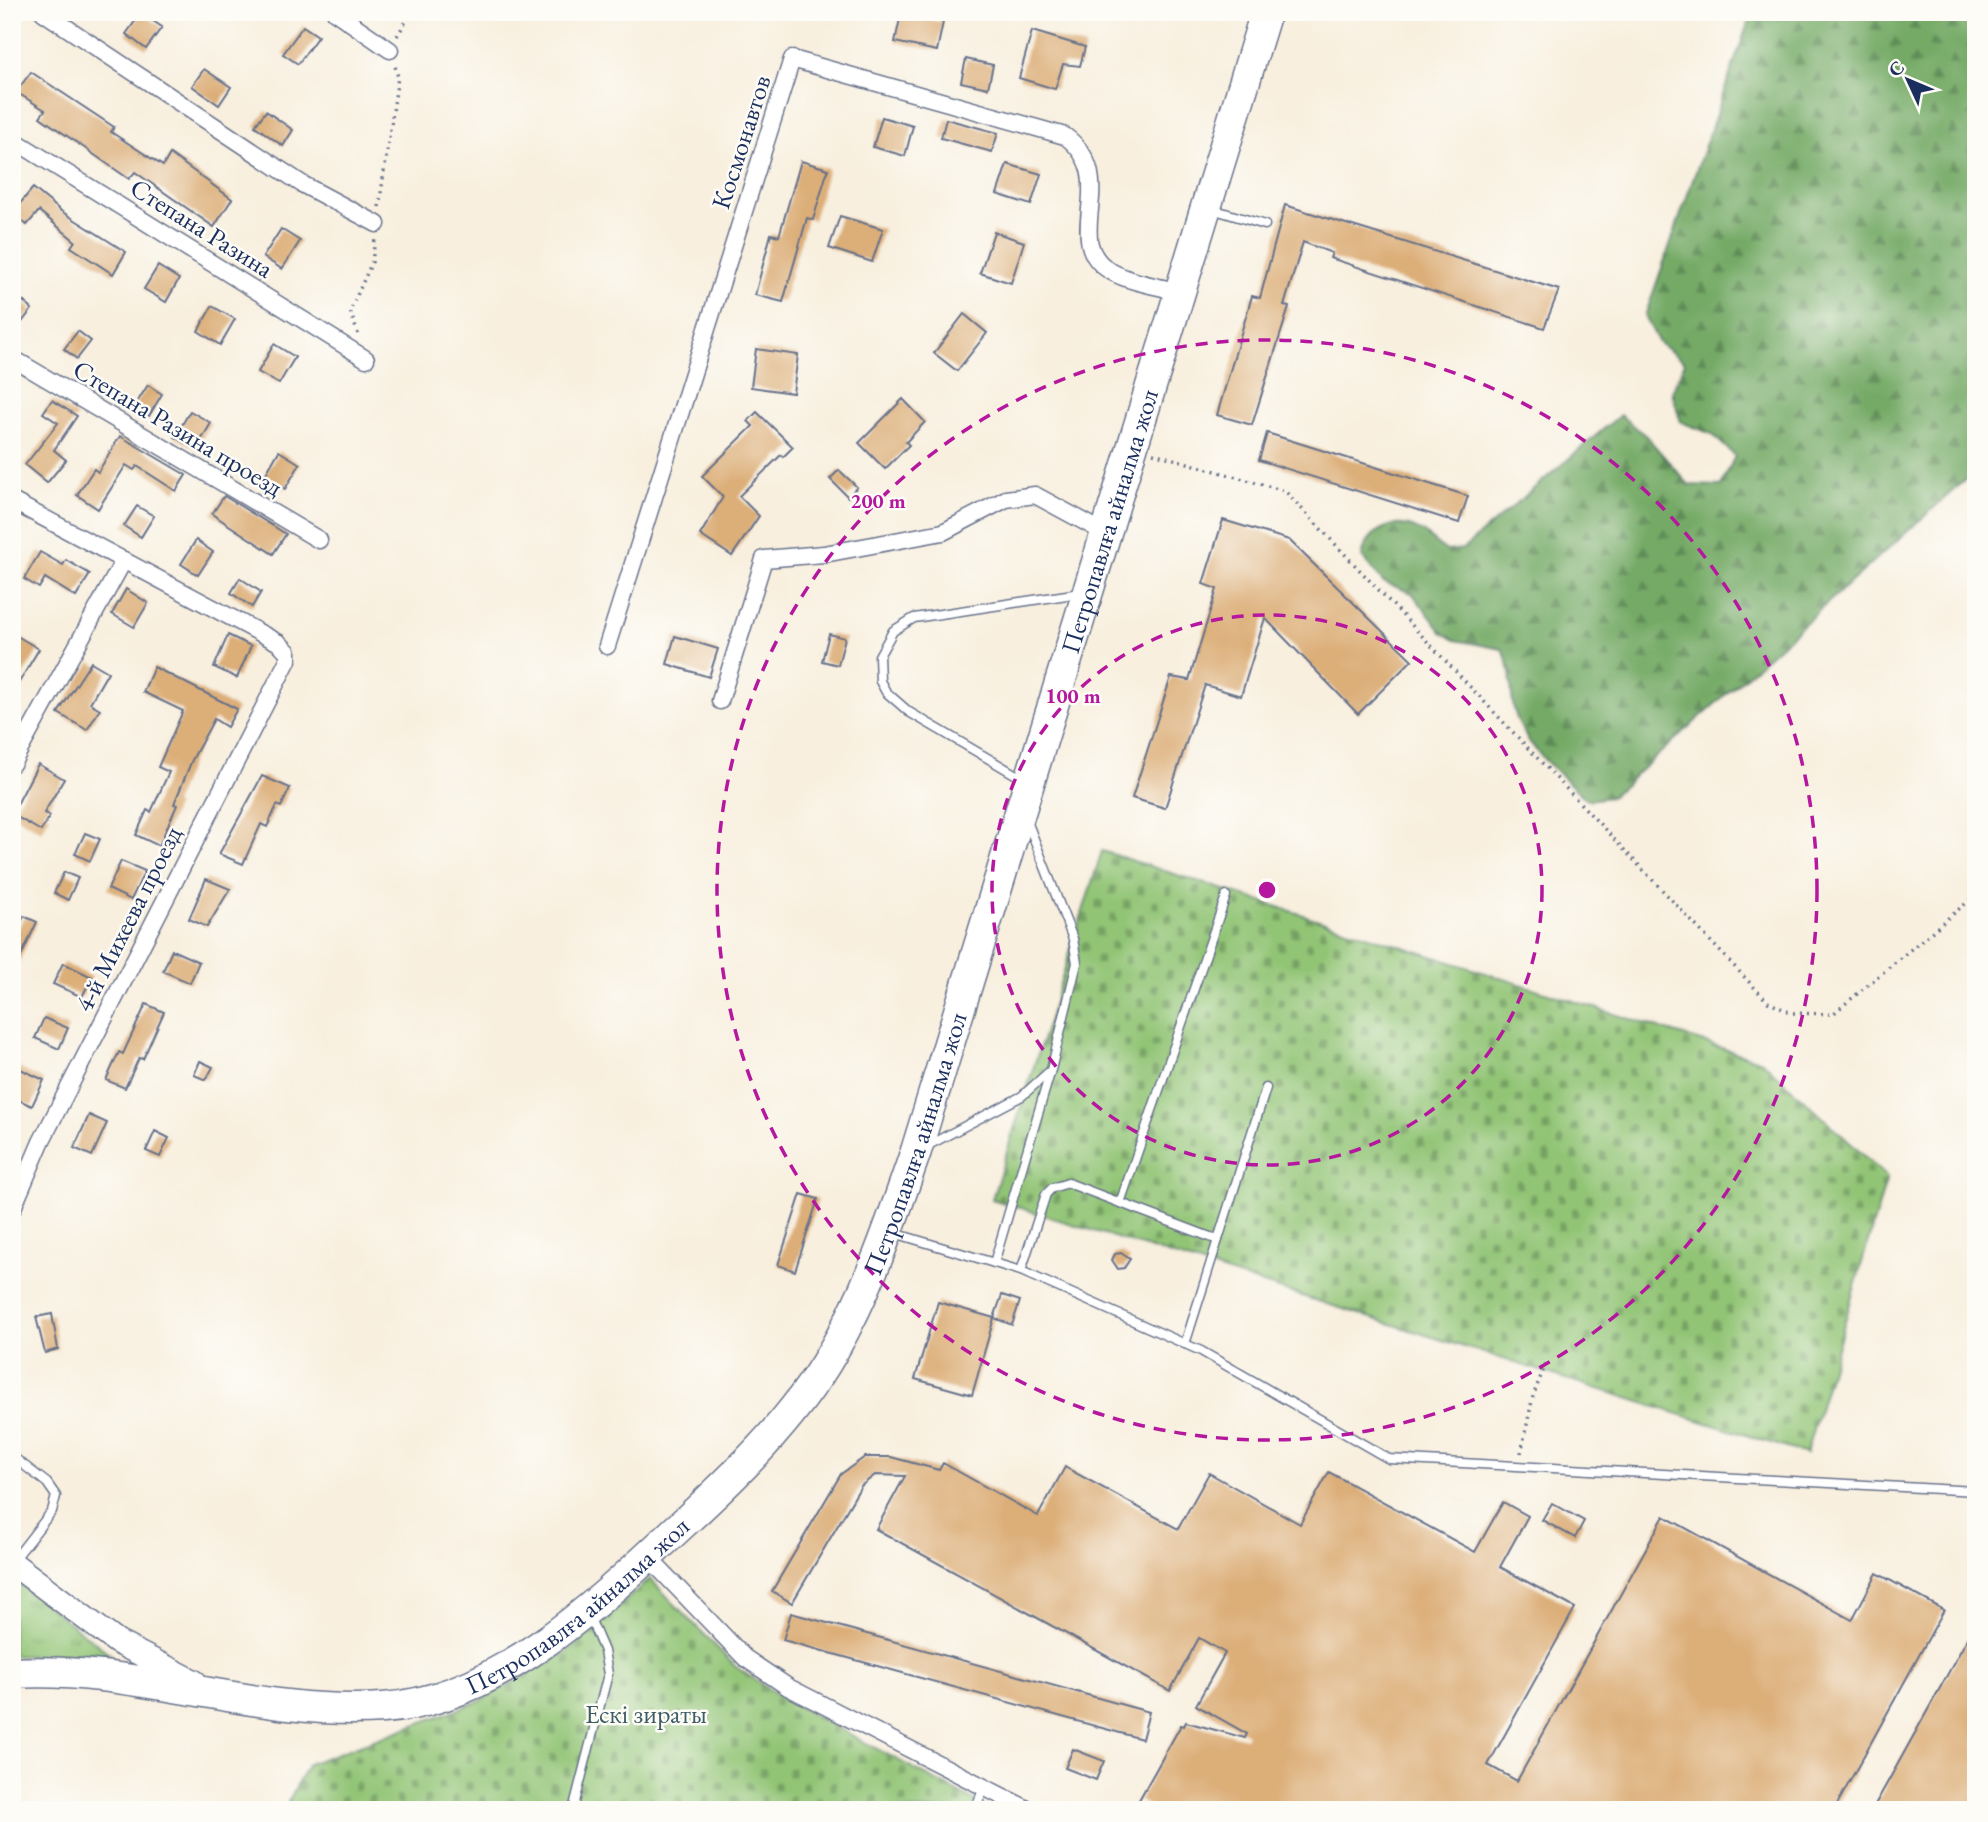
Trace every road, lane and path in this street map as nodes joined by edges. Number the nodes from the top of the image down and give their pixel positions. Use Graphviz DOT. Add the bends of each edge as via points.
graph roads {
  1 [pos="43,12"];
  2 [pos="335,12"];
  3 [pos="412,12"];
  4 [pos="1266,12"];
  5 [pos="390,50"];
  6 [pos="12,139"];
  7 [pos="1206,207"];
  8 [pos="377,224"];
  9 [pos="1265,225"];
  10 [pos="1180,292"];
  11 [pos="12,358"];
  12 [pos="366,359"];
  13 [pos="1133,448"];
  14 [pos="12,501"];
  15 [pos="1107,534"];
  16 [pos="319,540"];
  17 [pos="124,560"];
  18 [pos="1090,592"];
  19 [pos="607,646"];
  20 [pos="720,701"];
  21 [pos="12,764"];
  22 [pos="1026,797"];
  23 [pos="1976,895"];
  24 [pos="1226,896"];
  25 [pos="1051,1070"];
  26 [pos="1266,1088"];
  27 [pos="916,1152"];
  28 [pos="1120,1203"];
  29 [pos="12,1210"];
  30 [pos="888,1231"];
  31 [pos="1218,1240"];
  32 [pos="994,1263"];
  33 [pos="1021,1271"];
  34 [pos="1185,1344"];
  35 [pos="1547,1361"];
  36 [pos="12,1456"];
  37 [pos="1519,1466"];
  38 [pos="1976,1491"];
  39 [pos="647,1556"];
  40 [pos="12,1563"];
  41 [pos="586,1610"];
  42 [pos="12,1673"];
  43 [pos="227,1695"];
  44 [pos="984,1787"];
  45 [pos="573,1810"];
  46 [pos="975,1810"];
  47 [pos="1029,1810"];
  1 -- 8 [label="street" via="302,184"];
  2 -- 5 [label="street"];
  3 -- 5 [label="path"];
  4 -- 7 [label="highway, Петропавлға айналма жол"];
  5 -- 8 [label="path" via="398,77"];
  6 -- 12 [label="street, Степана Разина"];
  7 -- 9 [label="lane"];
  7 -- 10 [label="highway, Петропавлға айналма жол"];
  8 -- 12 [label="path" via="372,262 350,311"];
  10 -- 13 [label="highway, Петропавлға айналма жол"];
  10 -- 19 [label="street, Космонавтов" via="1120,276 1093,254 1087,242 1093,180 1084,154 1065,136 792,60"];
  11 -- 16 [label="street, Степана Разина проезд"];
  13 -- 15 [label="highway, Петропавлға айналма жол"];
  13 -- 23 [label="path" via="1285,491 1768,1002 1791,1013 1833,1014"];
  14 -- 17 [label="street"];
  15 -- 18 [label="highway, Петропавлға айналма жол"];
  15 -- 20 [label="street" via="1035,495 1006,499 943,532 824,554 764,559"];
  17 -- 21 [label="street"];
  17 -- 29 [label="street, 4-й Михеева проезд" via="279,643 288,652 286,666 41,1142"];
  18 -- 22 [label="highway, Петропавлға айналма жол"];
  18 -- 22 [label="lane" via="914,618 893,631 879,656 880,681 896,703"];
  22 -- 25 [label="lane" via="1076,951 1077,972"];
  22 -- 27 [label="highway, Петропавлға айналма жол"];
  24 -- 28 [label="lane"];
  25 -- 27 [label="lane" via="1022,1096"];
  25 -- 32 [label="lane"];
  26 -- 31 [label="lane"];
  27 -- 30 [label="highway, Петропавлға айналма жол"];
  28 -- 31 [label="lane"];
  28 -- 33 [label="lane" via="1068,1183 1052,1188 1046,1194"];
  30 -- 32 [label="lane"];
  30 -- 39 [label="highway, Петропавлға айналма жол" via="860,1301 805,1394 717,1492"];
  31 -- 34 [label="lane"];
  32 -- 33 [label="lane"];
  33 -- 34 [label="lane"];
  34 -- 37 [label="lane" via="1389,1459"];
  35 -- 37 [label="path" via="1533,1396"];
  36 -- 40 [label="lane" via="47,1483 55,1496 52,1511"];
  37 -- 38 [label="lane"];
  39 -- 41 [label="highway, Петропавлға айналма жол"];
  39 -- 44 [label="street" via="745,1658 788,1687"];
  40 -- 43 [label="main road" via="117,1642 173,1673"];
  41 -- 43 [label="highway, Петропавлға айналма жол" via="502,1668 418,1701 385,1708 339,1709"];
  41 -- 45 [label="lane" via="604,1651 608,1674"];
  42 -- 43 [label="highway, Петропавлға айналма жол" via="81,1675"];
  44 -- 46 [label="lane"];
  44 -- 47 [label="street"];
}
